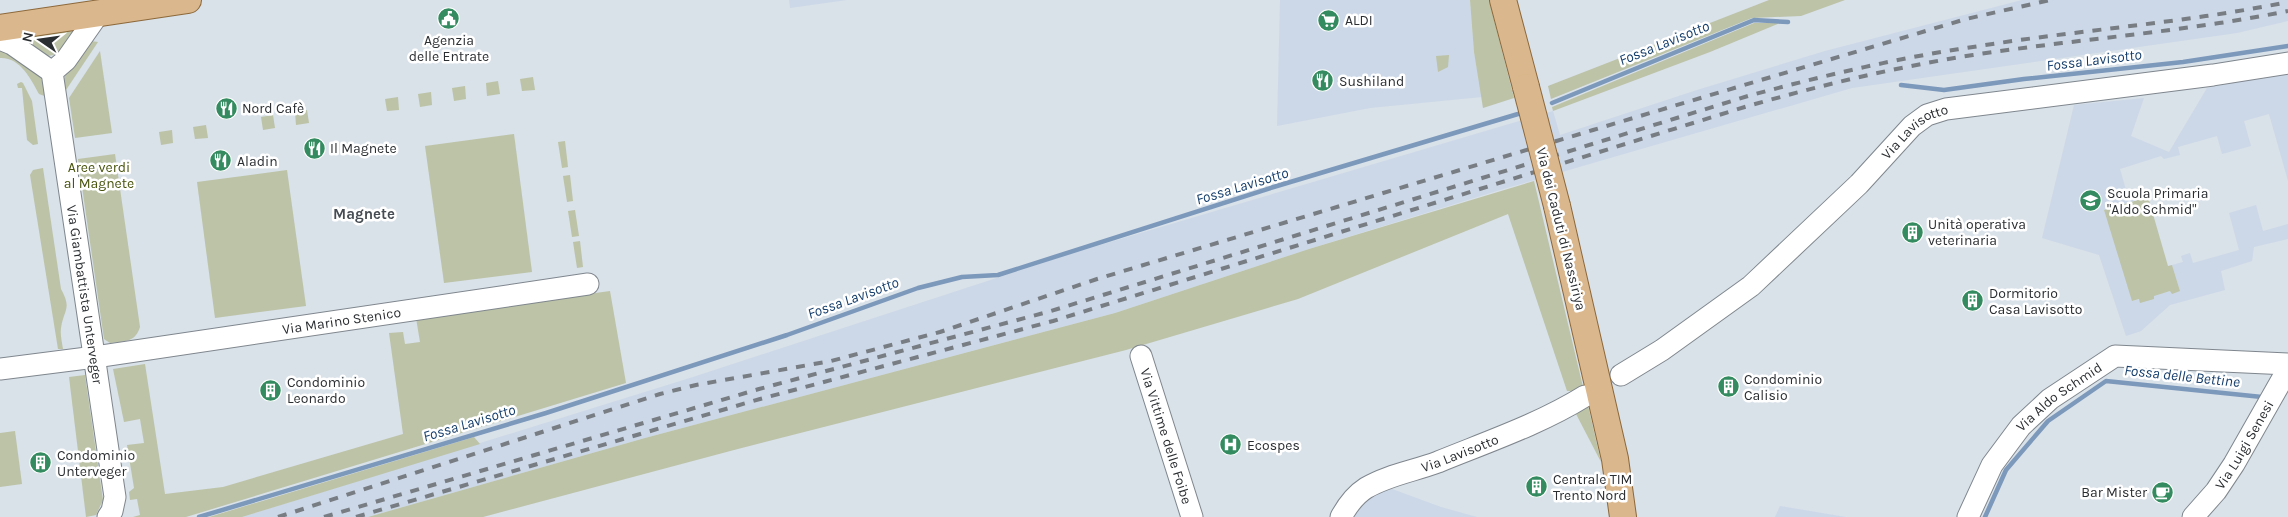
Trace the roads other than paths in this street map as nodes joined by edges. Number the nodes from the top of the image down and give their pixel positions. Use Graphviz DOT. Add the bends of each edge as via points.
graph roads {
  1 [pos="73,0"];
  2 [pos="188,0"];
  3 [pos="1503,0"];
  4 [pos="0,12"];
  5 [pos="99,13"];
  6 [pos="0,28"];
  7 [pos="0,39"];
  8 [pos="2288,63"];
  9 [pos="52,72"];
  10 [pos="588,284"];
  11 [pos="1141,356"];
  12 [pos="95,357"];
  13 [pos="2288,364"];
  14 [pos="0,369"];
  15 [pos="2288,369"];
  16 [pos="1621,375"];
  17 [pos="2281,393"];
  18 [pos="1585,396"];
  19 [pos="1616,459"];
  20 [pos="108,517"];
  21 [pos="1192,517"];
  22 [pos="1340,517"];
  23 [pos="1623,517"];
  24 [pos="1636,517"];
  25 [pos="1968,517"];
  26 [pos="2193,517"];
  1 -- 4 [label="main road"];
  2 -- 5 [label="main road"];
  3 -- 19 [label="main road, Via dei Caduti di Nassiriya, bridge" via="1557,206"];
  5 -- 6 [label="main road"];
  5 -- 9 [label="street" via="66,60"];
  7 -- 9 [label="street"];
  8 -- 16 [label="street, Via Lavisotto" via="1946,109 1928,115 1912,126 1859,184 1751,286 1670,345"];
  9 -- 12 [label="street, Via Giambattista Unterveger"];
  10 -- 12 [label="street, Via Marino Stenico"];
  11 -- 21 [label="street, Via Vittime delle Foibe"];
  12 -- 14 [label="street, Via Marino Stenico"];
  12 -- 20 [label="street, Via Giambattista Unterveger" via="115,497"];
  13 -- 25 [label="street, Via Aldo Schmid" via="2115,356 2050,399 2022,426 1992,465"];
  15 -- 17 [label="street, Via Luigi Senesi"];
  17 -- 26 [label="street, Via Luigi Senesi" via="2216,491"];
  18 -- 22 [label="street, Via Lavisotto" via="1529,425 1378,482 1354,498"];
  19 -- 23 [label="main road, Via dei Caduti di Nassiriya"];
  19 -- 24 [label="main road, Via dei Caduti di Nassiriya"];
}
